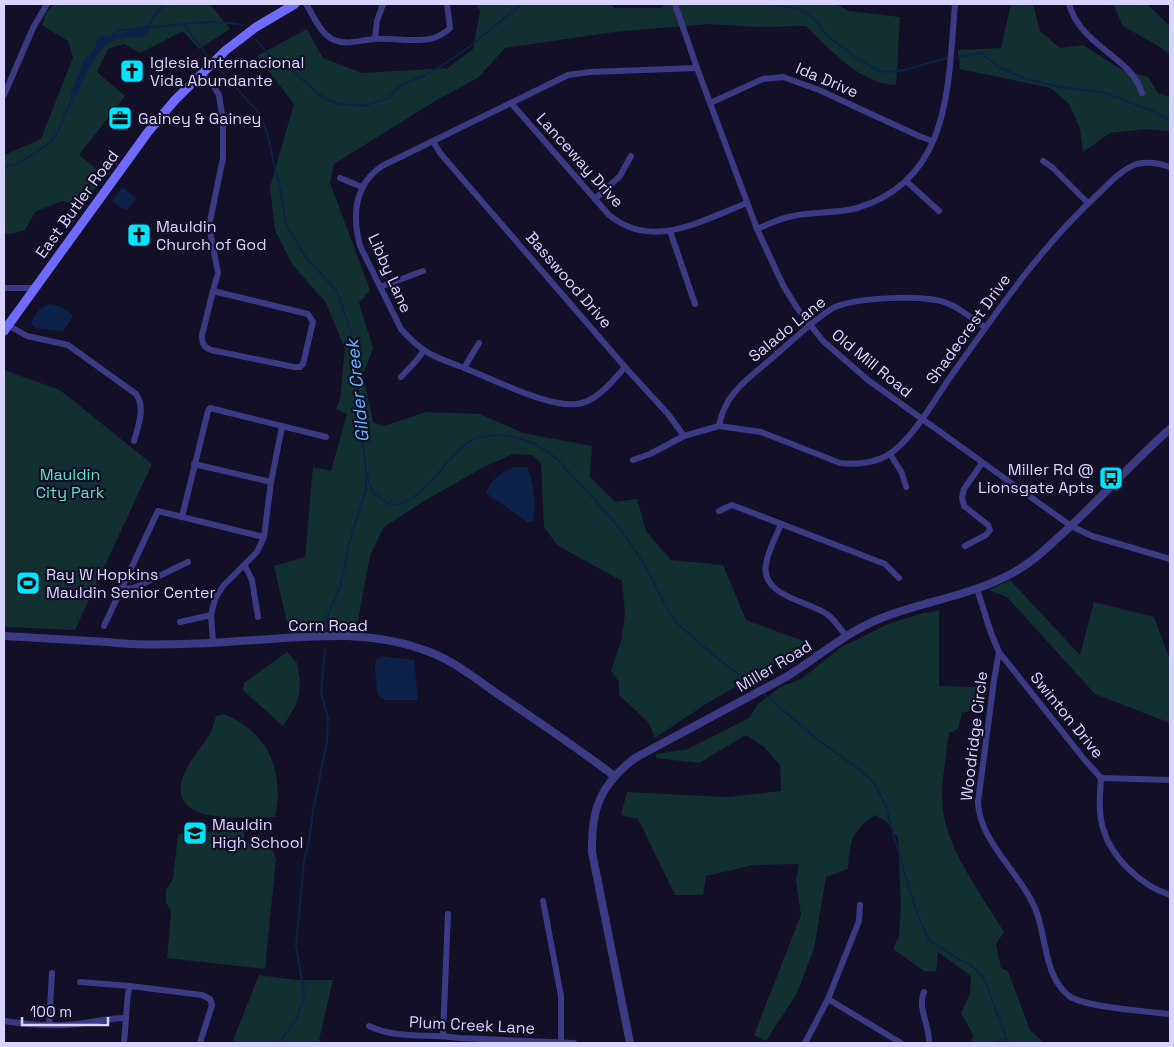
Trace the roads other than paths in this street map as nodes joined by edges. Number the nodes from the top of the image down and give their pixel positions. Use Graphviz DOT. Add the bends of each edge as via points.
graph roads {
  1 [pos="47,4"];
  2 [pos="295,4"];
  3 [pos="306,4"];
  4 [pos="382,4"];
  5 [pos="446,4"];
  6 [pos="675,4"];
  7 [pos="955,4"];
  8 [pos="1069,4"];
  9 [pos="375,39"];
  10 [pos="697,68"];
  11 [pos="201,73"];
  12 [pos="1142,93"];
  13 [pos="4,96"];
  14 [pos="511,103"];
  15 [pos="710,103"];
  16 [pos="433,141"];
  17 [pos="933,141"];
  18 [pos="631,156"];
  19 [pos="1043,161"];
  20 [pos="1170,167"];
  21 [pos="340,178"];
  22 [pos="906,181"];
  23 [pos="362,186"];
  24 [pos="595,199"];
  25 [pos="747,203"];
  26 [pos="1088,203"];
  27 [pos="939,211"];
  28 [pos="757,230"];
  29 [pos="670,231"];
  30 [pos="423,271"];
  31 [pos="380,287"];
  32 [pos="4,288"];
  33 [pos="35,288"];
  34 [pos="213,291"];
  35 [pos="695,304"];
  36 [pos="5,326"];
  37 [pos="810,326"];
  38 [pos="984,327"];
  39 [pos="479,343"];
  40 [pos="424,350"];
  41 [pos="626,367"];
  42 [pos="464,368"];
  43 [pos="401,377"];
  44 [pos="921,419"];
  45 [pos="719,426"];
  46 [pos="282,427"];
  47 [pos="1170,428"];
  48 [pos="684,436"];
  49 [pos="326,437"];
  50 [pos="134,442"];
  51 [pos="890,454"];
  52 [pos="633,460"];
  53 [pos="982,463"];
  54 [pos="194,464"];
  55 [pos="271,482"];
  56 [pos="906,487"];
  57 [pos="719,511"];
  58 [pos="182,518"];
  59 [pos="781,524"];
  60 [pos="1071,526"];
  61 [pos="264,537"];
  62 [pos="965,546"];
  63 [pos="1170,559"];
  64 [pos="188,562"];
  65 [pos="245,566"];
  66 [pos="899,578"];
  67 [pos="977,588"];
  68 [pos="123,589"];
  69 [pos="212,615"];
  70 [pos="258,617"];
  71 [pos="180,622"];
  72 [pos="104,626"];
  73 [pos="4,636"];
  74 [pos="846,636"];
  75 [pos="213,643"];
  76 [pos="999,652"];
  77 [pos="614,776"];
  78 [pos="1101,778"];
  79 [pos="1170,780"];
  80 [pos="1170,895"];
  81 [pos="543,901"];
  82 [pos="860,905"];
  83 [pos="448,914"];
  84 [pos="52,973"];
  85 [pos="80,982"];
  86 [pos="130,986"];
  87 [pos="924,992"];
  88 [pos="828,999"];
  89 [pos="1170,1014"];
  90 [pos="125,1018"];
  91 [pos="4,1020"];
  92 [pos="49,1025"];
  93 [pos="369,1026"];
  94 [pos="443,1035"];
  95 [pos="561,1042"];
  96 [pos="124,1043"];
  97 [pos="200,1043"];
  98 [pos="574,1043"];
  99 [pos="630,1043"];
  100 [pos="805,1043"];
  101 [pos="901,1043"];
  102 [pos="929,1043"];
  1 -- 13 [label="street" via="33,28"];
  2 -- 11 [label="main road, East Butler Road" via="240,39"];
  3 -- 9 [label="street" via="324,33 335,40"];
  4 -- 9 [label="street"];
  5 -- 9 [label="street" via="450,28 440,36 430,39"];
  6 -- 10 [label="street, Old Mill Road"];
  7 -- 17 [label="street" via="949,84"];
  8 -- 12 [label="street" via="1083,30 1129,70"];
  10 -- 14 [label="street" via="577,73"];
  10 -- 15 [label="street, Old Mill Road"];
  11 -- 33 [label="main road, East Butler Road" via="148,132"];
  11 -- 34 [label="street" via="219,95 223,121 223,164 210,226 218,273"];
  14 -- 16 [label="street"];
  14 -- 24 [label="street, Lanceway Drive"];
  15 -- 17 [label="street, Ida Drive" via="763,79 783,77"];
  15 -- 25 [label="street, Old Mill Road"];
  16 -- 23 [label="street" via="382,166"];
  16 -- 41 [label="street, Basswood Drive"];
  17 -- 22 [label="street"];
  18 -- 24 [label="street" via="620,176"];
  19 -- 26 [label="street"];
  20 -- 26 [label="street, Shadecrest Drive" via="1152,162 1134,165"];
  21 -- 23 [label="street"];
  22 -- 27 [label="street"];
  22 -- 28 [label="street" via="864,206 792,216"];
  23 -- 31 [label="street, Libby Lane" via="357,213 358,236"];
  24 -- 29 [label="street, Lanceway Drive" via="609,215 625,226 650,232"];
  25 -- 28 [label="street, Old Mill Road"];
  25 -- 29 [label="street, Lanceway Drive"];
  26 -- 38 [label="street, Shadecrest Drive" via="1043,250"];
  28 -- 37 [label="street, Old Mill Road" via="783,285"];
  29 -- 35 [label="street"];
  30 -- 31 [label="street"];
  31 -- 40 [label="street, Libby Lane" via="401,329"];
  32 -- 33 [label="street"];
  33 -- 36 [label="main road, East Butler Road"];
  34 -- 34 [label="street" via="308,314 314,322 303,364 294,367 205,347 202,335"];
  36 -- 50 [label="street" via="27,336 68,345 136,394 141,415"];
  37 -- 38 [label="street, Salado Lane" via="847,303 908,299 948,304"];
  37 -- 44 [label="street, Old Mill Road" via="840,358"];
  37 -- 45 [label="street, Salado Lane" via="730,397 722,410"];
  38 -- 44 [label="street, Shadecrest Drive"];
  39 -- 42 [label="street"];
  40 -- 42 [label="street, Libby Lane"];
  40 -- 43 [label="street"];
  41 -- 42 [label="street, Libby Lane" via="593,398 576,404 535,397"];
  41 -- 48 [label="street, Basswood Drive"];
  44 -- 51 [label="street, Shadecrest Drive"];
  44 -- 53 [label="street, Old Mill Road"];
  45 -- 48 [label="street, Shadecrest Drive"];
  45 -- 51 [label="street, Shadecrest Drive" via="755,430 845,464"];
  46 -- 49 [label="street"];
  46 -- 54 [label="street" via="210,408"];
  46 -- 55 [label="street"];
  47 -- 60 [label="street, Miller Road"];
  48 -- 52 [label="street, Shadecrest Drive"];
  51 -- 56 [label="street"];
  53 -- 60 [label="street, Old Mill Road"];
  53 -- 62 [label="street" via="964,489 962,498 964,506 990,530"];
  54 -- 55 [label="street"];
  54 -- 58 [label="street"];
  55 -- 61 [label="street"];
  57 -- 59 [label="street" via="732,505"];
  58 -- 61 [label="street"];
  58 -- 68 [label="street" via="158,511"];
  59 -- 66 [label="street" via="885,564"];
  59 -- 74 [label="street" via="766,565 772,586 828,614"];
  60 -- 63 [label="street, Old Mill Road" via="1092,536"];
  60 -- 67 [label="street, Miller Road" via="1022,568"];
  61 -- 65 [label="street"];
  64 -- 68 [label="street" via="134,588"];
  65 -- 69 [label="street" via="223,586 215,599"];
  65 -- 70 [label="street" via="252,580"];
  67 -- 74 [label="street, Miller Road" via="880,619"];
  67 -- 76 [label="street, Swinton Drive"];
  68 -- 72 [label="street"];
  69 -- 71 [label="street"];
  69 -- 75 [label="street"];
  73 -- 75 [label="street, Corn Road" via="125,644"];
  74 -- 77 [label="street, Miller Road" via="760,692 635,758"];
  75 -- 77 [label="street, Corn Road" via="347,636 388,640 433,654 473,677"];
  76 -- 78 [label="street, Swinton Drive"];
  76 -- 89 [label="street, Woodridge Circle" via="978,802 984,829 1029,895 1053,975 1067,994 1088,1004"];
  77 -- 99 [label="street, Miller Road" via="598,806 592,831 592,852"];
  78 -- 79 [label="street"];
  78 -- 80 [label="street, Swinton Drive" via="1100,816 1109,845 1136,875"];
  81 -- 95 [label="street" via="561,996"];
  82 -- 88 [label="street" via="859,921"];
  83 -- 94 [label="street"];
  84 -- 92 [label="street"];
  85 -- 86 [label="street"];
  86 -- 90 [label="street"];
  86 -- 97 [label="street" via="202,995 210,999 212,1005"];
  87 -- 102 [label="street" via="921,1004"];
  88 -- 100 [label="street"];
  88 -- 101 [label="street"];
  90 -- 92 [label="street"];
  90 -- 96 [label="street"];
  91 -- 92 [label="street"];
  93 -- 94 [label="street, Plum Creek Lane" via="390,1034"];
  94 -- 95 [label="street, Plum Creek Lane"];
  95 -- 98 [label="street, Plum Creek Lane"];
}
